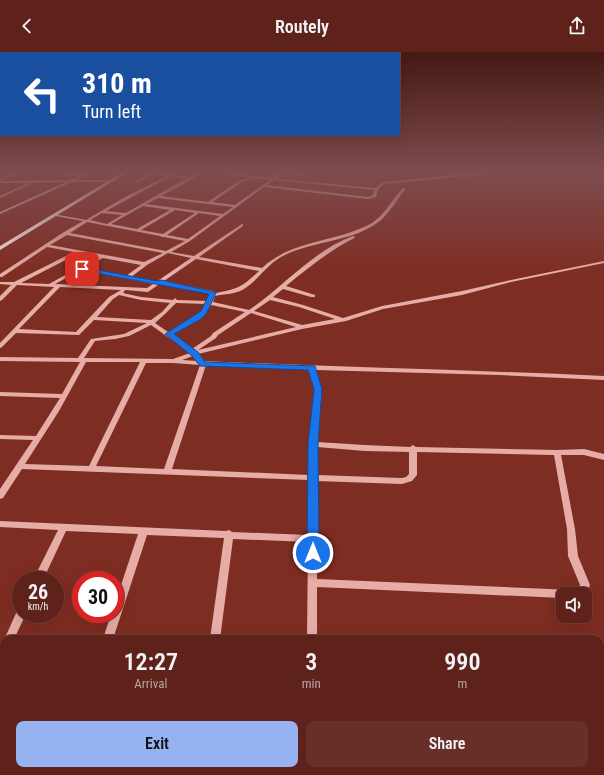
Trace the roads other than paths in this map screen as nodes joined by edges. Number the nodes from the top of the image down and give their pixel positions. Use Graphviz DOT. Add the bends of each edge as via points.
graph roads {
  1 [pos="17,206"];
  2 [pos="66,206"];
  3 [pos="70,206"];
  4 [pos="111,206"];
  5 [pos="142,206"];
  6 [pos="149,206"];
  7 [pos="236,206"];
  8 [pos="391,206"];
  9 [pos="174,209"];
  10 [pos="100,212"];
  11 [pos="198,212"];
  12 [pos="0,213"];
  13 [pos="127,214"];
  14 [pos="55,215"];
  15 [pos="224,215"];
  16 [pos="87,220"];
  17 [pos="109,224"];
  18 [pos="242,225"];
  19 [pos="363,228"];
  20 [pos="138,230"];
  21 [pos="65,233"];
  22 [pos="162,236"];
  23 [pos="189,240"];
  24 [pos="0,244"];
  25 [pos="47,246"];
  26 [pos="0,248"];
  27 [pos="78,252"];
  28 [pos="167,252"];
  29 [pos="101,257"];
  30 [pos="195,257"];
  31 [pos="604,262"];
  32 [pos="145,264"];
  33 [pos="82,269"];
  34 [pos="263,270"];
  35 [pos="0,276"];
  36 [pos="127,278"];
  37 [pos="0,283"];
  38 [pos="16,283"];
  39 [pos="158,284"];
  40 [pos="50,285"];
  41 [pos="58,286"];
  42 [pos="282,287"];
  43 [pos="122,292"];
  44 [pos="213,295"];
  45 [pos="313,296"];
  46 [pos="269,298"];
  47 [pos="0,299"];
  48 [pos="175,300"];
  49 [pos="209,303"];
  50 [pos="251,311"];
  51 [pos="94,318"];
  52 [pos="346,320"];
  53 [pos="153,323"];
  54 [pos="302,327"];
  55 [pos="15,331"];
  56 [pos="168,334"];
  57 [pos="0,346"];
  58 [pos="193,353"];
  59 [pos="0,359"];
  60 [pos="82,360"];
  61 [pos="144,361"];
  62 [pos="174,361"];
  63 [pos="203,364"];
  64 [pos="312,368"];
  65 [pos="604,378"];
  66 [pos="0,394"];
  67 [pos="63,396"];
  68 [pos="0,437"];
  69 [pos="37,438"];
  70 [pos="313,444"];
  71 [pos="413,448"];
  72 [pos="557,453"];
  73 [pos="604,457"];
  74 [pos="19,466"];
  75 [pos="91,469"];
  76 [pos="166,472"];
  77 [pos="313,478"];
  78 [pos="0,496"];
  79 [pos="0,524"];
  80 [pos="63,528"];
  81 [pos="144,531"];
  82 [pos="229,534"];
  83 [pos="313,539"];
  84 [pos="42,571"];
  85 [pos="313,583"];
  86 [pos="17,623"];
  87 [pos="11,635"];
  88 [pos="109,635"];
  89 [pos="216,635"];
  90 [pos="312,635"];
  1 -- 12 [label="street"];
  2 -- 24 [label="main road"];
  3 -- 14 [label="main road"];
  4 -- 10 [label="street"];
  5 -- 13 [label="street"];
  6 -- 9 [label="street"];
  7 -- 15 [label="street"];
  8 -- 19 [label="street" via="374,223"];
  9 -- 11 [label="street"];
  9 -- 20 [label="street"];
  10 -- 13 [label="street"];
  10 -- 16 [label="street"];
  11 -- 15 [label="street"];
  11 -- 22 [label="street"];
  13 -- 17 [label="street"];
  14 -- 16 [label="street"];
  14 -- 26 [label="main road"];
  15 -- 23 [label="street"];
  16 -- 17 [label="street"];
  16 -- 21 [label="street"];
  17 -- 20 [label="street"];
  18 -- 30 [label="street"];
  19 -- 34 [label="street" via="296,249 279,257"];
  19 -- 42 [label="street" via="363,232 341,242"];
  20 -- 22 [label="street"];
  21 -- 25 [label="street"];
  21 -- 28 [label="street"];
  22 -- 23 [label="street"];
  23 -- 28 [label="street"];
  25 -- 27 [label="street"];
  25 -- 35 [label="street"];
  27 -- 29 [label="street"];
  27 -- 38 [label="street"];
  28 -- 30 [label="street"];
  28 -- 32 [label="street"];
  29 -- 32 [label="street"];
  29 -- 33 [label="street"];
  30 -- 34 [label="street"];
  30 -- 39 [label="street"];
  31 -- 52 [label="street" via="382,308"];
  32 -- 36 [label="street"];
  33 -- 36 [label="street"];
  33 -- 40 [label="street"];
  34 -- 44 [label="street" via="242,288"];
  36 -- 39 [label="street"];
  37 -- 38 [label="street"];
  38 -- 40 [label="street"];
  38 -- 47 [label="street"];
  39 -- 43 [label="street" via="148,290"];
  39 -- 44 [label="street" via="211,292"];
  40 -- 41 [label="street"];
  41 -- 43 [label="street"];
  41 -- 55 [label="street"];
  42 -- 45 [label="street"];
  42 -- 46 [label="street"];
  43 -- 48 [label="street" via="133,297"];
  43 -- 51 [label="street" via="111,298"];
  44 -- 49 [label="street"];
  46 -- 50 [label="street"];
  46 -- 52 [label="street"];
  48 -- 49 [label="street"];
  48 -- 53 [label="street" via="168,311"];
  49 -- 50 [label="street"];
  49 -- 56 [label="street" via="198,317"];
  50 -- 54 [label="street"];
  50 -- 58 [label="street"];
  51 -- 53 [label="street"];
  51 -- 55 [label="street" via="77,334"];
  52 -- 54 [label="street"];
  53 -- 56 [label="street"];
  53 -- 60 [label="street" via="118,338 93,340"];
  54 -- 58 [label="street"];
  55 -- 57 [label="street"];
  56 -- 58 [label="street"];
  58 -- 62 [label="street"];
  58 -- 63 [label="street"];
  59 -- 60 [label="street"];
  60 -- 61 [label="street"];
  60 -- 67 [label="street"];
  61 -- 62 [label="street"];
  61 -- 75 [label="street"];
  62 -- 63 [label="street"];
  63 -- 64 [label="street"];
  63 -- 76 [label="street"];
  64 -- 65 [label="street"];
  64 -- 70 [label="street" via="318,389"];
  66 -- 67 [label="street"];
  67 -- 69 [label="street"];
  68 -- 69 [label="street"];
  69 -- 74 [label="street"];
  70 -- 71 [label="street"];
  70 -- 77 [label="street"];
  71 -- 72 [label="street"];
  71 -- 77 [label="street" via="413,475 402,481"];
  72 -- 73 [label="street" via="584,452"];
  72 -- 85 [label="street" via="571,529 573,556 585,585 583,590 573,594"];
  74 -- 75 [label="street"];
  74 -- 78 [label="street"];
  75 -- 76 [label="street"];
  76 -- 77 [label="street"];
  77 -- 83 [label="street"];
  79 -- 80 [label="street"];
  80 -- 81 [label="street"];
  80 -- 84 [label="street"];
  81 -- 82 [label="street"];
  81 -- 88 [label="street"];
  82 -- 83 [label="street"];
  82 -- 89 [label="street"];
  83 -- 85 [label="street"];
  85 -- 90 [label="street"];
  86 -- 87 [label="street"];
}
